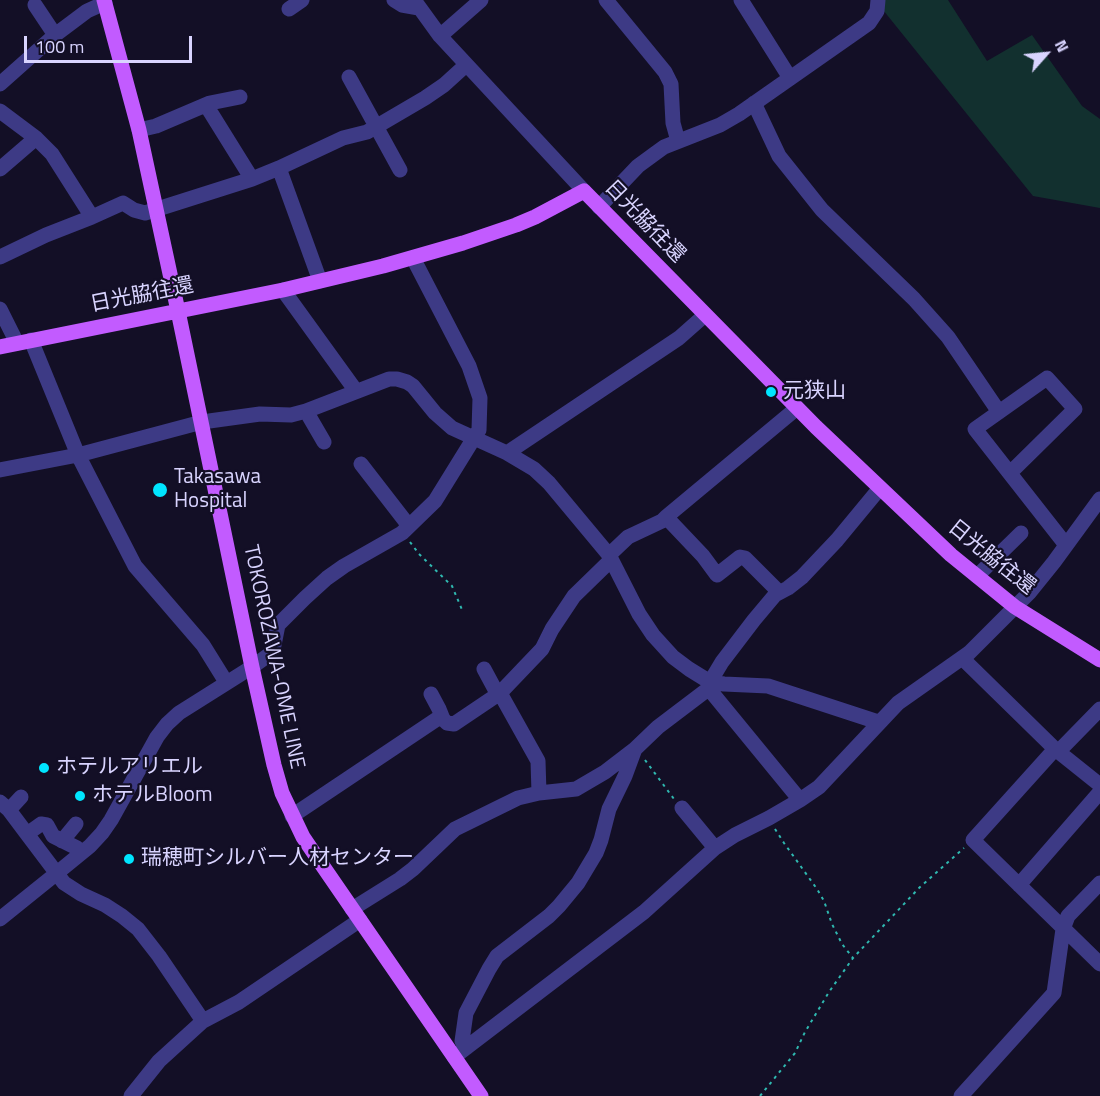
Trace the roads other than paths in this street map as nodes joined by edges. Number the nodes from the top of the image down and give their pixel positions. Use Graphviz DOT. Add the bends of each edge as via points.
graph roads {
  1 [pos="394,0"];
  2 [pos="481,0"];
  3 [pos="606,0"];
  4 [pos="741,0"];
  5 [pos="878,0"];
  6 [pos="105,2"];
  7 [pos="416,4"];
  8 [pos="35,5"];
  9 [pos="55,35"];
  10 [pos="440,36"];
  11 [pos="466,65"];
  12 [pos="349,77"];
  13 [pos="790,78"];
  14 [pos="0,84"];
  15 [pos="240,97"];
  16 [pos="754,103"];
  17 [pos="206,105"];
  18 [pos="0,111"];
  19 [pos="376,127"];
  20 [pos="139,130"];
  21 [pos="36,138"];
  22 [pos="678,141"];
  23 [pos="279,168"];
  24 [pos="0,170"];
  25 [pos="400,170"];
  26 [pos="252,179"];
  27 [pos="584,190"];
  28 [pos="599,207"];
  29 [pos="156,208"];
  30 [pos="92,217"];
  31 [pos="0,257"];
  32 [pos="413,258"];
  33 [pos="320,281"];
  34 [pos="283,290"];
  35 [pos="0,309"];
  36 [pos="178,311"];
  37 [pos="705,315"];
  38 [pos="24,341"];
  39 [pos="0,346"];
  40 [pos="356,391"];
  41 [pos="797,408"];
  42 [pos="306,411"];
  43 [pos="999,412"];
  44 [pos="202,422"];
  45 [pos="474,438"];
  46 [pos="324,442"];
  47 [pos="507,453"];
  48 [pos="78,455"];
  49 [pos="361,464"];
  50 [pos="0,470"];
  51 [pos="1010,472"];
  52 [pos="880,488"];
  53 [pos="1100,499"];
  54 [pos="666,518"];
  55 [pos="405,529"];
  56 [pos="1021,533"];
  57 [pos="1066,546"];
  58 [pos="610,558"];
  59 [pos="977,576"];
  60 [pos="779,592"];
  61 [pos="1015,607"];
  62 [pos="962,658"];
  63 [pos="1100,660"];
  64 [pos="252,667"];
  65 [pos="484,669"];
  66 [pos="226,682"];
  67 [pos="711,684"];
  68 [pos="430,694"];
  69 [pos="499,694"];
  70 [pos="1100,709"];
  71 [pos="443,719"];
  72 [pos="878,722"];
  73 [pos="636,748"];
  74 [pos="1056,750"];
  75 [pos="1100,785"];
  76 [pos="1100,792"];
  77 [pos="539,793"];
  78 [pos="21,797"];
  79 [pos="800,800"];
  80 [pos="4,806"];
  81 [pos="682,808"];
  82 [pos="292,816"];
  83 [pos="76,824"];
  84 [pos="27,834"];
  85 [pos="62,841"];
  86 [pos="715,848"];
  87 [pos="82,852"];
  88 [pos="57,873"];
  89 [pos="1100,883"];
  90 [pos="1019,885"];
  91 [pos="356,914"];
  92 [pos="0,919"];
  93 [pos="1063,929"];
  94 [pos="1100,964"];
  95 [pos="203,1021"];
  96 [pos="460,1052"];
  97 [pos="131,1096"];
  98 [pos="481,1096"];
  99 [pos="961,1096"];
  1 -- 7 [label="street" via="402,5"];
  2 -- 10 [label="street"];
  3 -- 22 [label="street" via="671,84"];
  4 -- 13 [label="street"];
  5 -- 13 [label="street" via="877,11 869,23"];
  6 -- 9 [label="street"];
  6 -- 20 [label="main road, TOKOROZAWA-OME LINE"];
  7 -- 10 [label="street"];
  8 -- 9 [label="street"];
  9 -- 14 [label="street"];
  10 -- 11 [label="street"];
  11 -- 19 [label="street" via="444,85"];
  11 -- 27 [label="street"];
  12 -- 19 [label="street"];
  13 -- 16 [label="street"];
  15 -- 17 [label="street"];
  16 -- 22 [label="street" via="720,124"];
  16 -- 43 [label="street" via="779,156 814,201 948,337"];
  17 -- 20 [label="street"];
  17 -- 26 [label="street"];
  18 -- 21 [label="street"];
  19 -- 23 [label="street"];
  19 -- 25 [label="street"];
  20 -- 29 [label="main road, TOKOROZAWA-OME LINE"];
  21 -- 24 [label="street"];
  21 -- 30 [label="street" via="52,154"];
  22 -- 28 [label="street" via="638,166"];
  23 -- 26 [label="street"];
  23 -- 33 [label="street"];
  26 -- 29 [label="street"];
  27 -- 28 [label="main road, 日光脇往還"];
  27 -- 32 [label="main road, 日光脇往還" via="535,218"];
  28 -- 37 [label="main road, 日光脇往還"];
  29 -- 30 [label="street" via="145,213 123,203"];
  29 -- 36 [label="main road, TOKOROZAWA-OME LINE"];
  30 -- 31 [label="street"];
  32 -- 33 [label="main road, 日光脇往還"];
  32 -- 45 [label="street" via="469,366 480,398 479,430"];
  33 -- 34 [label="main road, 日光脇往還"];
  34 -- 36 [label="main road, 日光脇往還"];
  34 -- 40 [label="street"];
  35 -- 38 [label="street"];
  36 -- 38 [label="main road, 日光脇往還"];
  36 -- 44 [label="main road, TOKOROZAWA-OME LINE"];
  37 -- 41 [label="main road, 日光脇往還"];
  37 -- 47 [label="street" via="679,339"];
  38 -- 39 [label="main road, 日光脇往還"];
  38 -- 48 [label="street"];
  40 -- 42 [label="street"];
  40 -- 45 [label="street" via="389,379 407,382 442,420"];
  41 -- 52 [label="main road, 日光脇往還"];
  41 -- 54 [label="street"];
  42 -- 44 [label="street"];
  42 -- 46 [label="street"];
  43 -- 51 [label="street" via="975,429"];
  43 -- 51 [label="street" via="1047,378 1075,409"];
  44 -- 48 [label="street"];
  44 -- 64 [label="main road, TOKOROZAWA-OME LINE"];
  45 -- 47 [label="street"];
  45 -- 55 [label="street" via="435,501"];
  47 -- 58 [label="street" via="549,483"];
  48 -- 50 [label="street"];
  48 -- 66 [label="street" via="135,566 202,645"];
  49 -- 55 [label="street"];
  51 -- 57 [label="street"];
  52 -- 59 [label="main road, 日光脇往還"];
  52 -- 60 [label="street" via="802,577"];
  53 -- 57 [label="street"];
  54 -- 58 [label="street" via="628,537"];
  54 -- 60 [label="street" via="717,575 740,557 745,558"];
  55 -- 64 [label="street" via="344,566 304,598 278,625 273,650"];
  56 -- 59 [label="street"];
  57 -- 61 [label="street"];
  58 -- 67 [label="street" via="653,635 673,657"];
  58 -- 69 [label="street" via="574,596 542,650"];
  59 -- 61 [label="main road, 日光脇往還"];
  60 -- 67 [label="street" via="722,662"];
  61 -- 62 [label="street"];
  61 -- 63 [label="main road, 日光脇往還"];
  62 -- 72 [label="street"];
  62 -- 74 [label="street"];
  64 -- 66 [label="street"];
  64 -- 82 [label="main road, TOKOROZAWA-OME LINE" via="274,765"];
  65 -- 69 [label="street"];
  66 -- 87 [label="street" via="179,713 156,737 111,820"];
  67 -- 72 [label="street" via="768,686"];
  67 -- 73 [label="street"];
  67 -- 79 [label="street"];
  68 -- 71 [label="street"];
  69 -- 71 [label="street" via="454,724"];
  69 -- 77 [label="street" via="538,761"];
  70 -- 74 [label="street"];
  71 -- 82 [label="street" via="437,719"];
  72 -- 79 [label="street" via="819,787"];
  73 -- 77 [label="street" via="576,789"];
  73 -- 96 [label="street" via="609,809 596,854 559,906 497,956 466,1013"];
  74 -- 75 [label="street"];
  74 -- 90 [label="street" via="973,840"];
  76 -- 90 [label="street"];
  77 -- 91 [label="street" via="518,798 455,829"];
  78 -- 80 [label="street"];
  79 -- 86 [label="street"];
  80 -- 84 [label="street"];
  81 -- 86 [label="street"];
  82 -- 91 [label="main road, TOKOROZAWA-OME LINE"];
  83 -- 85 [label="street"];
  84 -- 85 [label="street" via="41,824 47,825 53,836"];
  84 -- 88 [label="street"];
  85 -- 87 [label="street"];
  86 -- 96 [label="street" via="644,912"];
  87 -- 88 [label="street"];
  88 -- 92 [label="street"];
  88 -- 95 [label="street" via="64,884 105,905 138,930"];
  89 -- 93 [label="street" via="1068,916"];
  90 -- 93 [label="street"];
  91 -- 95 [label="street" via="239,1002"];
  91 -- 96 [label="main road, TOKOROZAWA-OME LINE"];
  93 -- 94 [label="street"];
  93 -- 99 [label="street" via="1054,993"];
  95 -- 97 [label="street" via="159,1061"];
  96 -- 98 [label="main road, TOKOROZAWA-OME LINE"];
}
